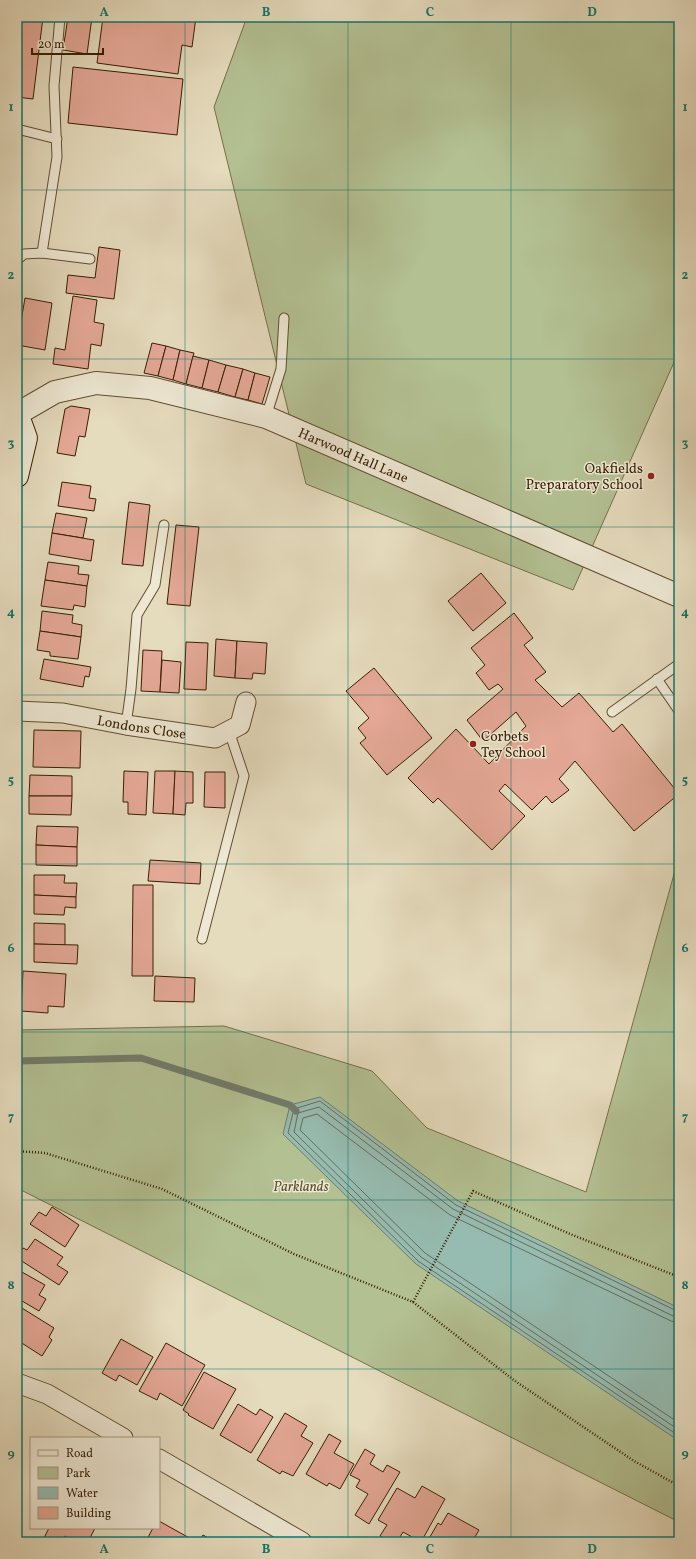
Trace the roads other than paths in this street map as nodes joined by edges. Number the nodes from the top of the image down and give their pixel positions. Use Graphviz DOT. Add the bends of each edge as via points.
graph roads {
  1 [pos="60,17"];
  2 [pos="17,129"];
  3 [pos="57,139"];
  4 [pos="42,253"];
  5 [pos="90,259"];
  6 [pos="17,260"];
  7 [pos="284,318"];
  8 [pos="17,414"];
  9 [pos="266,417"];
  10 [pos="17,476"];
  11 [pos="164,525"];
  12 [pos="679,596"];
  13 [pos="679,664"];
  14 [pos="658,679"];
  15 [pos="246,702"];
  16 [pos="17,711"];
  17 [pos="679,711"];
  18 [pos="612,712"];
  19 [pos="126,725"];
  20 [pos="229,731"];
  21 [pos="202,939"];
  22 [pos="17,1383"];
  23 [pos="121,1437"];
  24 [pos="160,1460"];
  25 [pos="302,1542"];
  1 -- 3 [label="lane" via="54,86"];
  2 -- 3 [label="lane"];
  3 -- 4 [label="lane" via="57,157"];
  4 -- 5 [label="lane"];
  4 -- 6 [label="lane" via="24,254"];
  7 -- 9 [label="lane" via="281,369"];
  8 -- 9 [label="street, Harwood Hall Lane" via="55,392 96,383 150,388"];
  8 -- 10 [label="street" via="26,438"];
  9 -- 12 [label="street, Harwood Hall Lane"];
  11 -- 19 [label="lane" via="155,585 137,615"];
  13 -- 14 [label="lane"];
  14 -- 17 [label="lane"];
  14 -- 18 [label="lane"];
  15 -- 20 [label="street, Londons Close" via="240,725"];
  16 -- 19 [label="street, Londons Close" via="63,713"];
  19 -- 20 [label="street, Londons Close" via="215,738"];
  20 -- 21 [label="lane" via="244,776"];
  22 -- 23 [label="street" via="47,1394"];
  24 -- 25 [label="street"];
}
